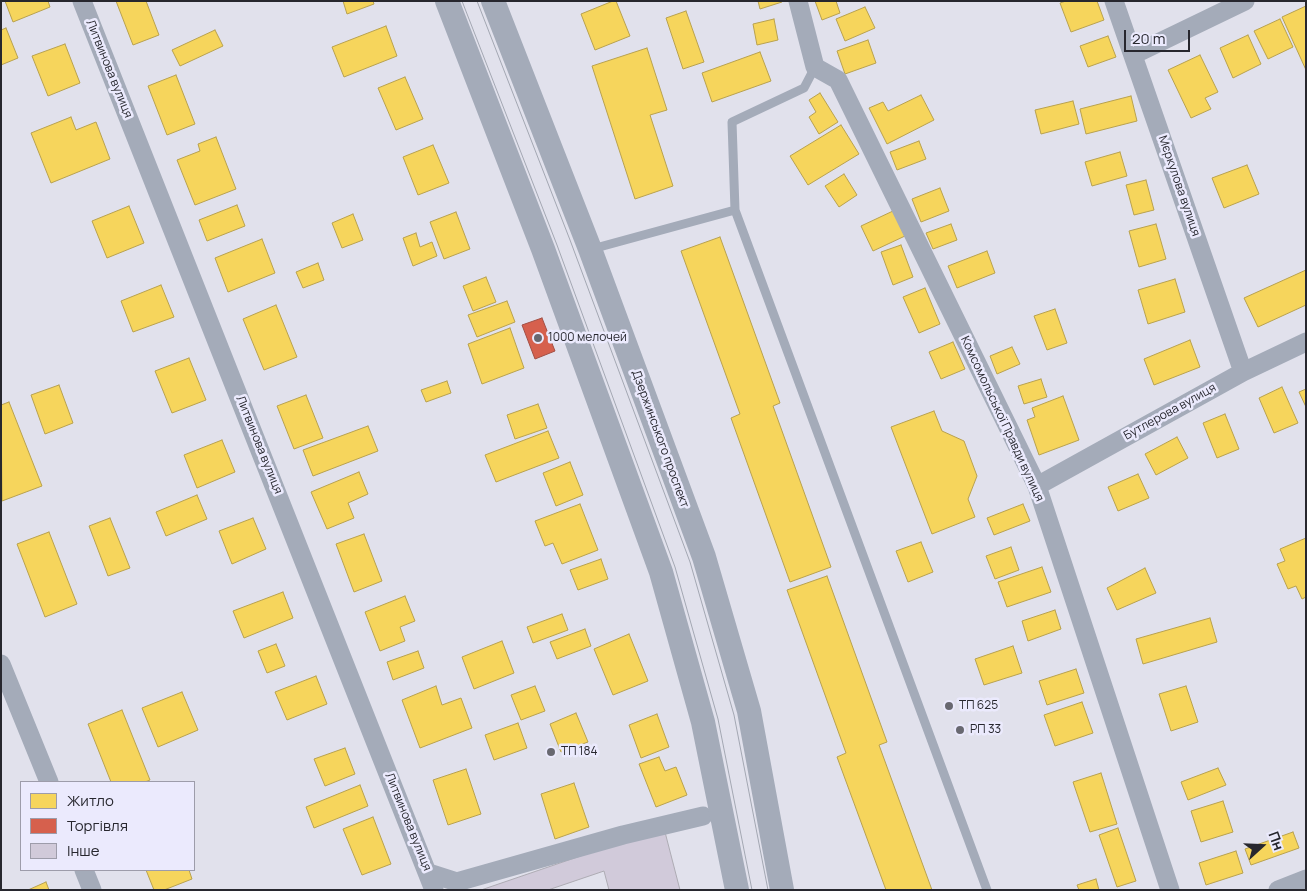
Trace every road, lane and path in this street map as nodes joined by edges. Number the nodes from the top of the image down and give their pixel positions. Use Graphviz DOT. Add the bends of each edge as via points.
graph roads {
  1 [pos="82,1"];
  2 [pos="447,1"];
  3 [pos="493,1"];
  4 [pos="798,1"];
  5 [pos="1114,1"];
  6 [pos="1245,1"];
  7 [pos="1133,55"];
  8 [pos="815,67"];
  9 [pos="735,210"];
  10 [pos="590,249"];
  11 [pos="1306,342"];
  12 [pos="1243,372"];
  13 [pos="1036,486"];
  14 [pos="1,664"];
  15 [pos="49,781"];
  16 [pos="703,816"];
  17 [pos="84,871"];
  18 [pos="1306,879"];
  19 [pos="431,882"];
  20 [pos="92,890"];
  21 [pos="738,890"];
  22 [pos="782,890"];
  23 [pos="987,890"];
  24 [pos="1170,890"];
  25 [pos="1278,890"];
  1 -- 19 [label="street, Литвинова вулиця"];
  2 -- 21 [label="street" via="543,249 661,572 703,722"];
  3 -- 10 [label="street, Дзержинського проспект"];
  4 -- 8 [label="street"];
  5 -- 7 [label="street, Мєркулова вулиця"];
  6 -- 7 [label="street"];
  7 -- 12 [label="street, Мєркулова вулиця"];
  8 -- 9 [label="lane" via="804,88 732,122"];
  8 -- 13 [label="street, Комсомольської Правди вулиця" via="838,80"];
  9 -- 10 [label="lane"];
  9 -- 23 [label="lane"];
  10 -- 22 [label="street, Дзержинського проспект" via="707,566 749,711"];
  11 -- 12 [label="street, Бутлерова вулиця"];
  12 -- 13 [label="street, Бутлерова вулиця"];
  13 -- 24 [label="street, Комсомольської Правди вулиця"];
  14 -- 15 [label="street"];
  16 -- 19 [label="street" via="457,882"];
  17 -- 20 [label="street"];
  18 -- 25 [label="street"];
}
